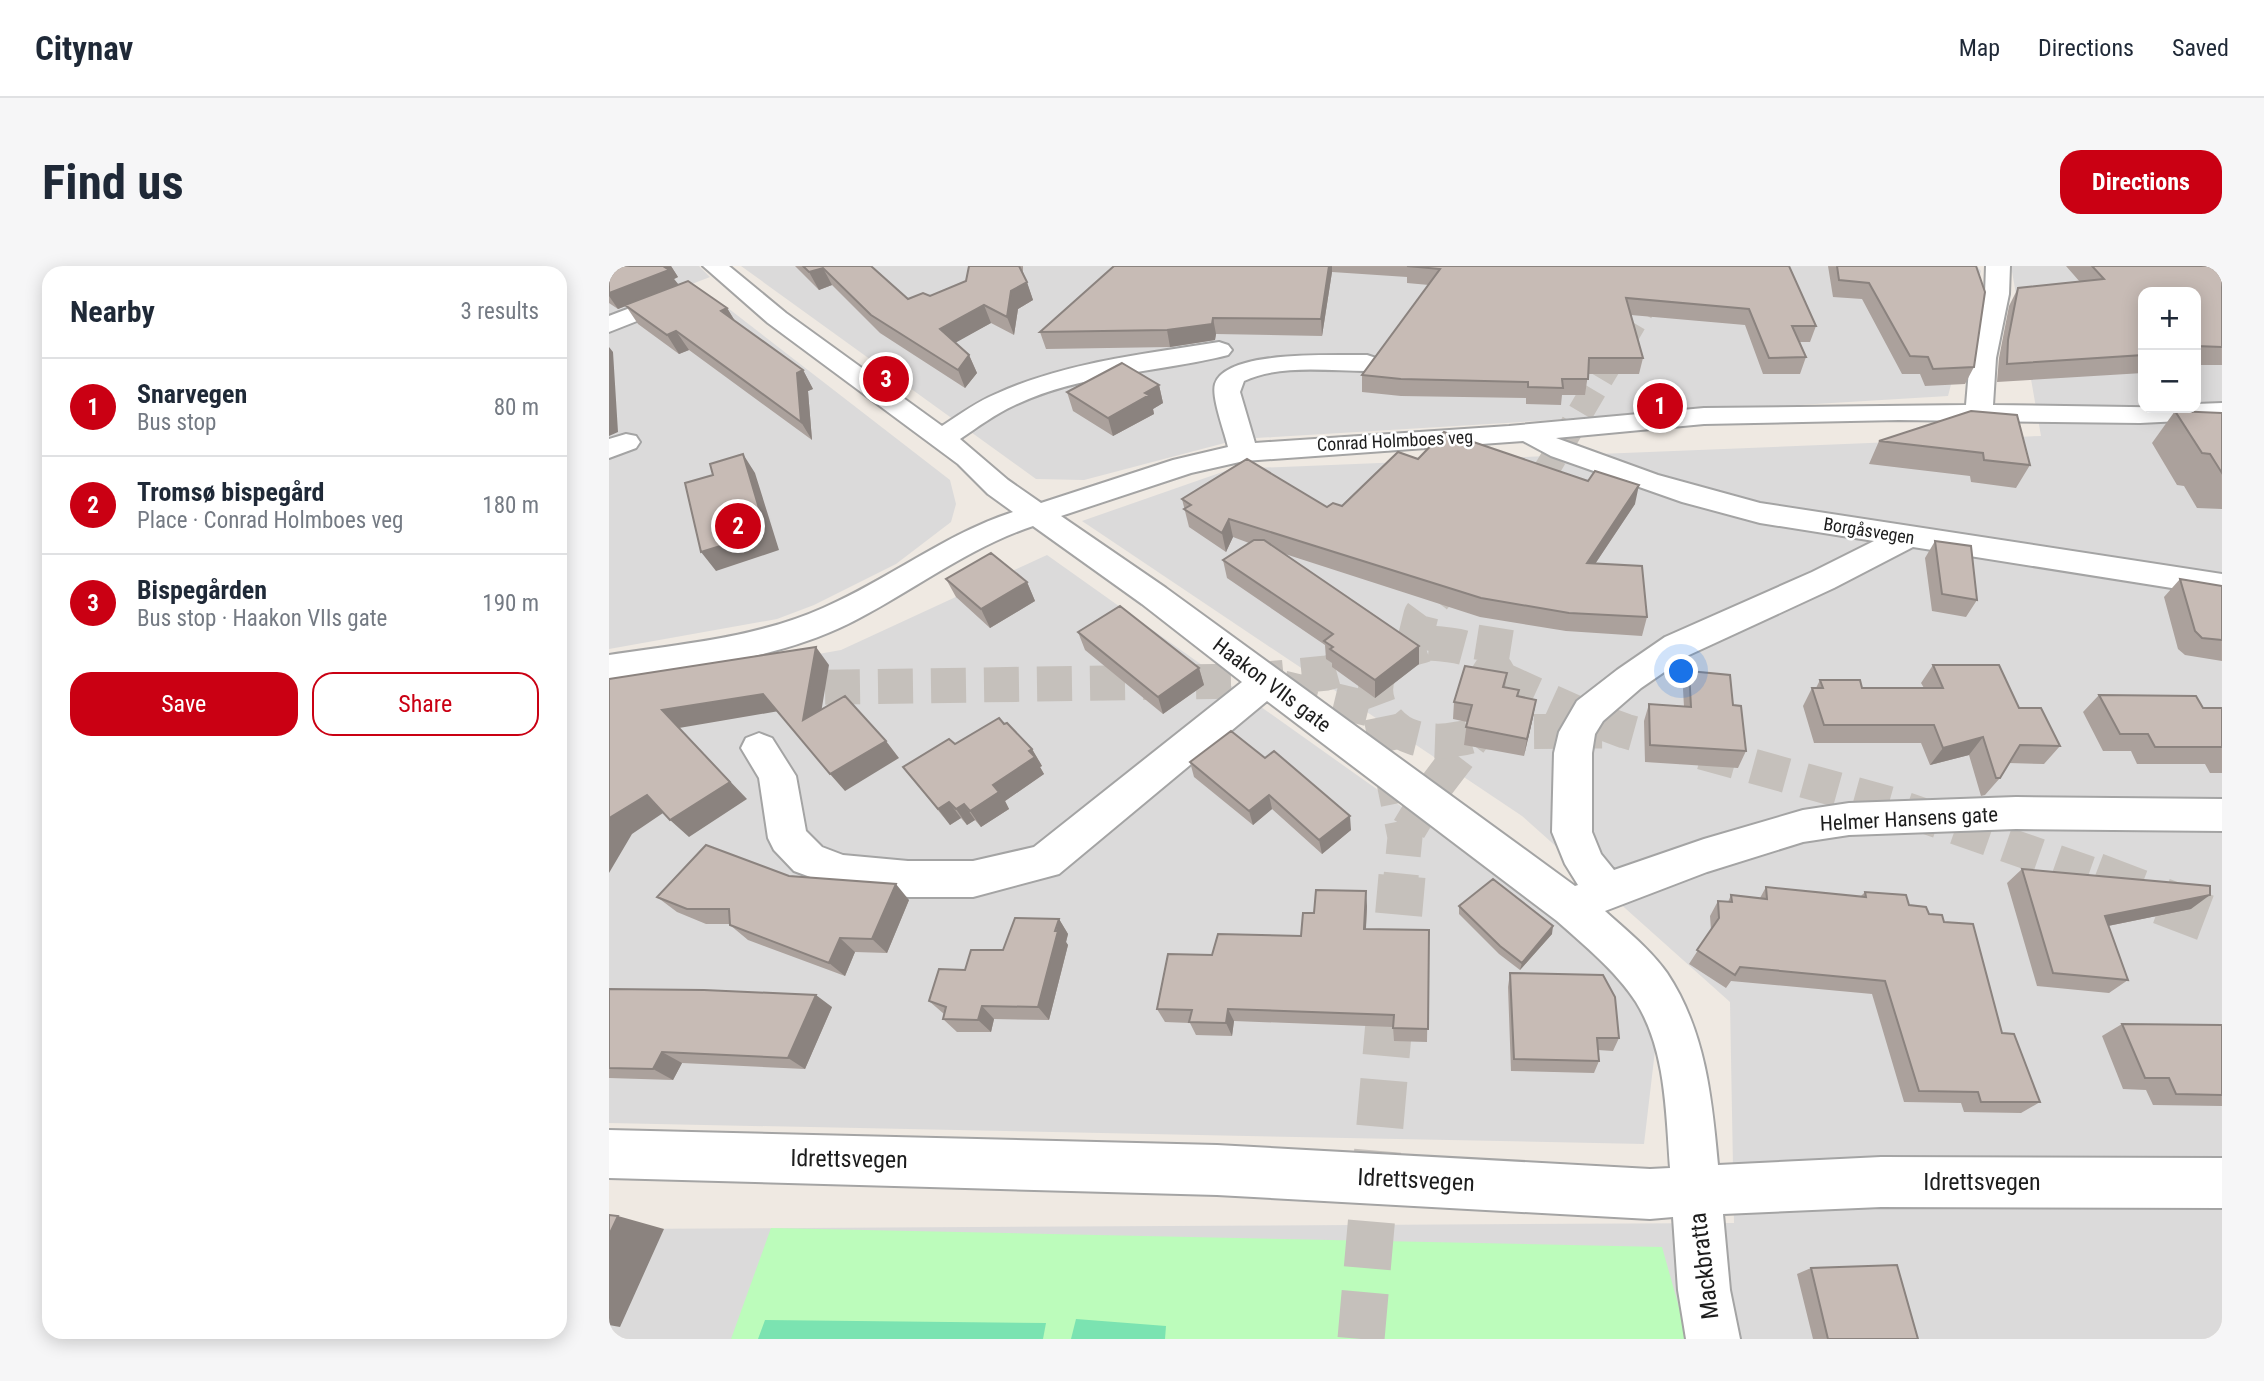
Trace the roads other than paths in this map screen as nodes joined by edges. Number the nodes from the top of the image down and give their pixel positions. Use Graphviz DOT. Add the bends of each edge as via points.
graph roads {
  1 [pos="1998,266"];
  2 [pos="721,272"];
  3 [pos="609,325"];
  4 [pos="1219,351"];
  5 [pos="1367,363"];
  6 [pos="2222,411"];
  7 [pos="1979,413"];
  8 [pos="1529,432"];
  9 [pos="941,439"];
  10 [pos="1244,452"];
  11 [pos="1036,513"];
  12 [pos="1907,537"];
  13 [pos="2222,585"];
  14 [pos="609,668"];
  15 [pos="1266,682"];
  16 [pos="759,748"];
  17 [pos="2222,815"];
  18 [pos="1606,891"];
  19 [pos="1572,908"];
  20 [pos="609,1154"];
  21 [pos="2222,1183"];
  22 [pos="1696,1192"];
  23 [pos="1713,1339"];
  1 -- 7 [label="street"];
  2 -- 3 [label="street"];
  2 -- 9 [label="street, Haakon VIIs gate"];
  4 -- 9 [label="street" via="1042,385 1012,396"];
  5 -- 10 [label="street" via="1254,369 1231,378 1227,392"];
  6 -- 7 [label="street, Conrad Holmboes veg"];
  7 -- 8 [label="street, Conrad Holmboes veg" via="1704,416"];
  8 -- 10 [label="street, Conrad Holmboes veg"];
  8 -- 12 [label="street, Borgåsvegen" via="1550,446 1697,497 1760,513"];
  9 -- 11 [label="street, Haakon VIIs gate"];
  10 -- 11 [label="street, Conrad Holmboes veg" via="1183,466"];
  11 -- 14 [label="street, Conrad Holmboes veg" via="801,630 733,648"];
  11 -- 15 [label="street, Haakon VIIs gate"];
  12 -- 13 [label="street, Borgåsvegen"];
  12 -- 18 [label="street" via="1677,646 1590,710 1577,732 1573,753 1572,832 1585,864"];
  15 -- 16 [label="street" via="1045,862 972,879 843,872 808,859 788,838 777,776"];
  15 -- 19 [label="street, Haakon VIIs gate"];
  17 -- 18 [label="street, Helmer Hansens gate" via="2016,813 1849,819 1803,826"];
  18 -- 19 [label="street, Helmer Hansens gate"];
  19 -- 22 [label="street, Haakon VIIs gate" via="1650,985 1669,1020 1689,1102"];
  20 -- 22 [label="street, Idrettsvegen" via="1217,1170 1622,1193"];
  21 -- 22 [label="street, Idrettsvegen" via="1881,1182"];
  22 -- 23 [label="street, Mackbratta"];
}
